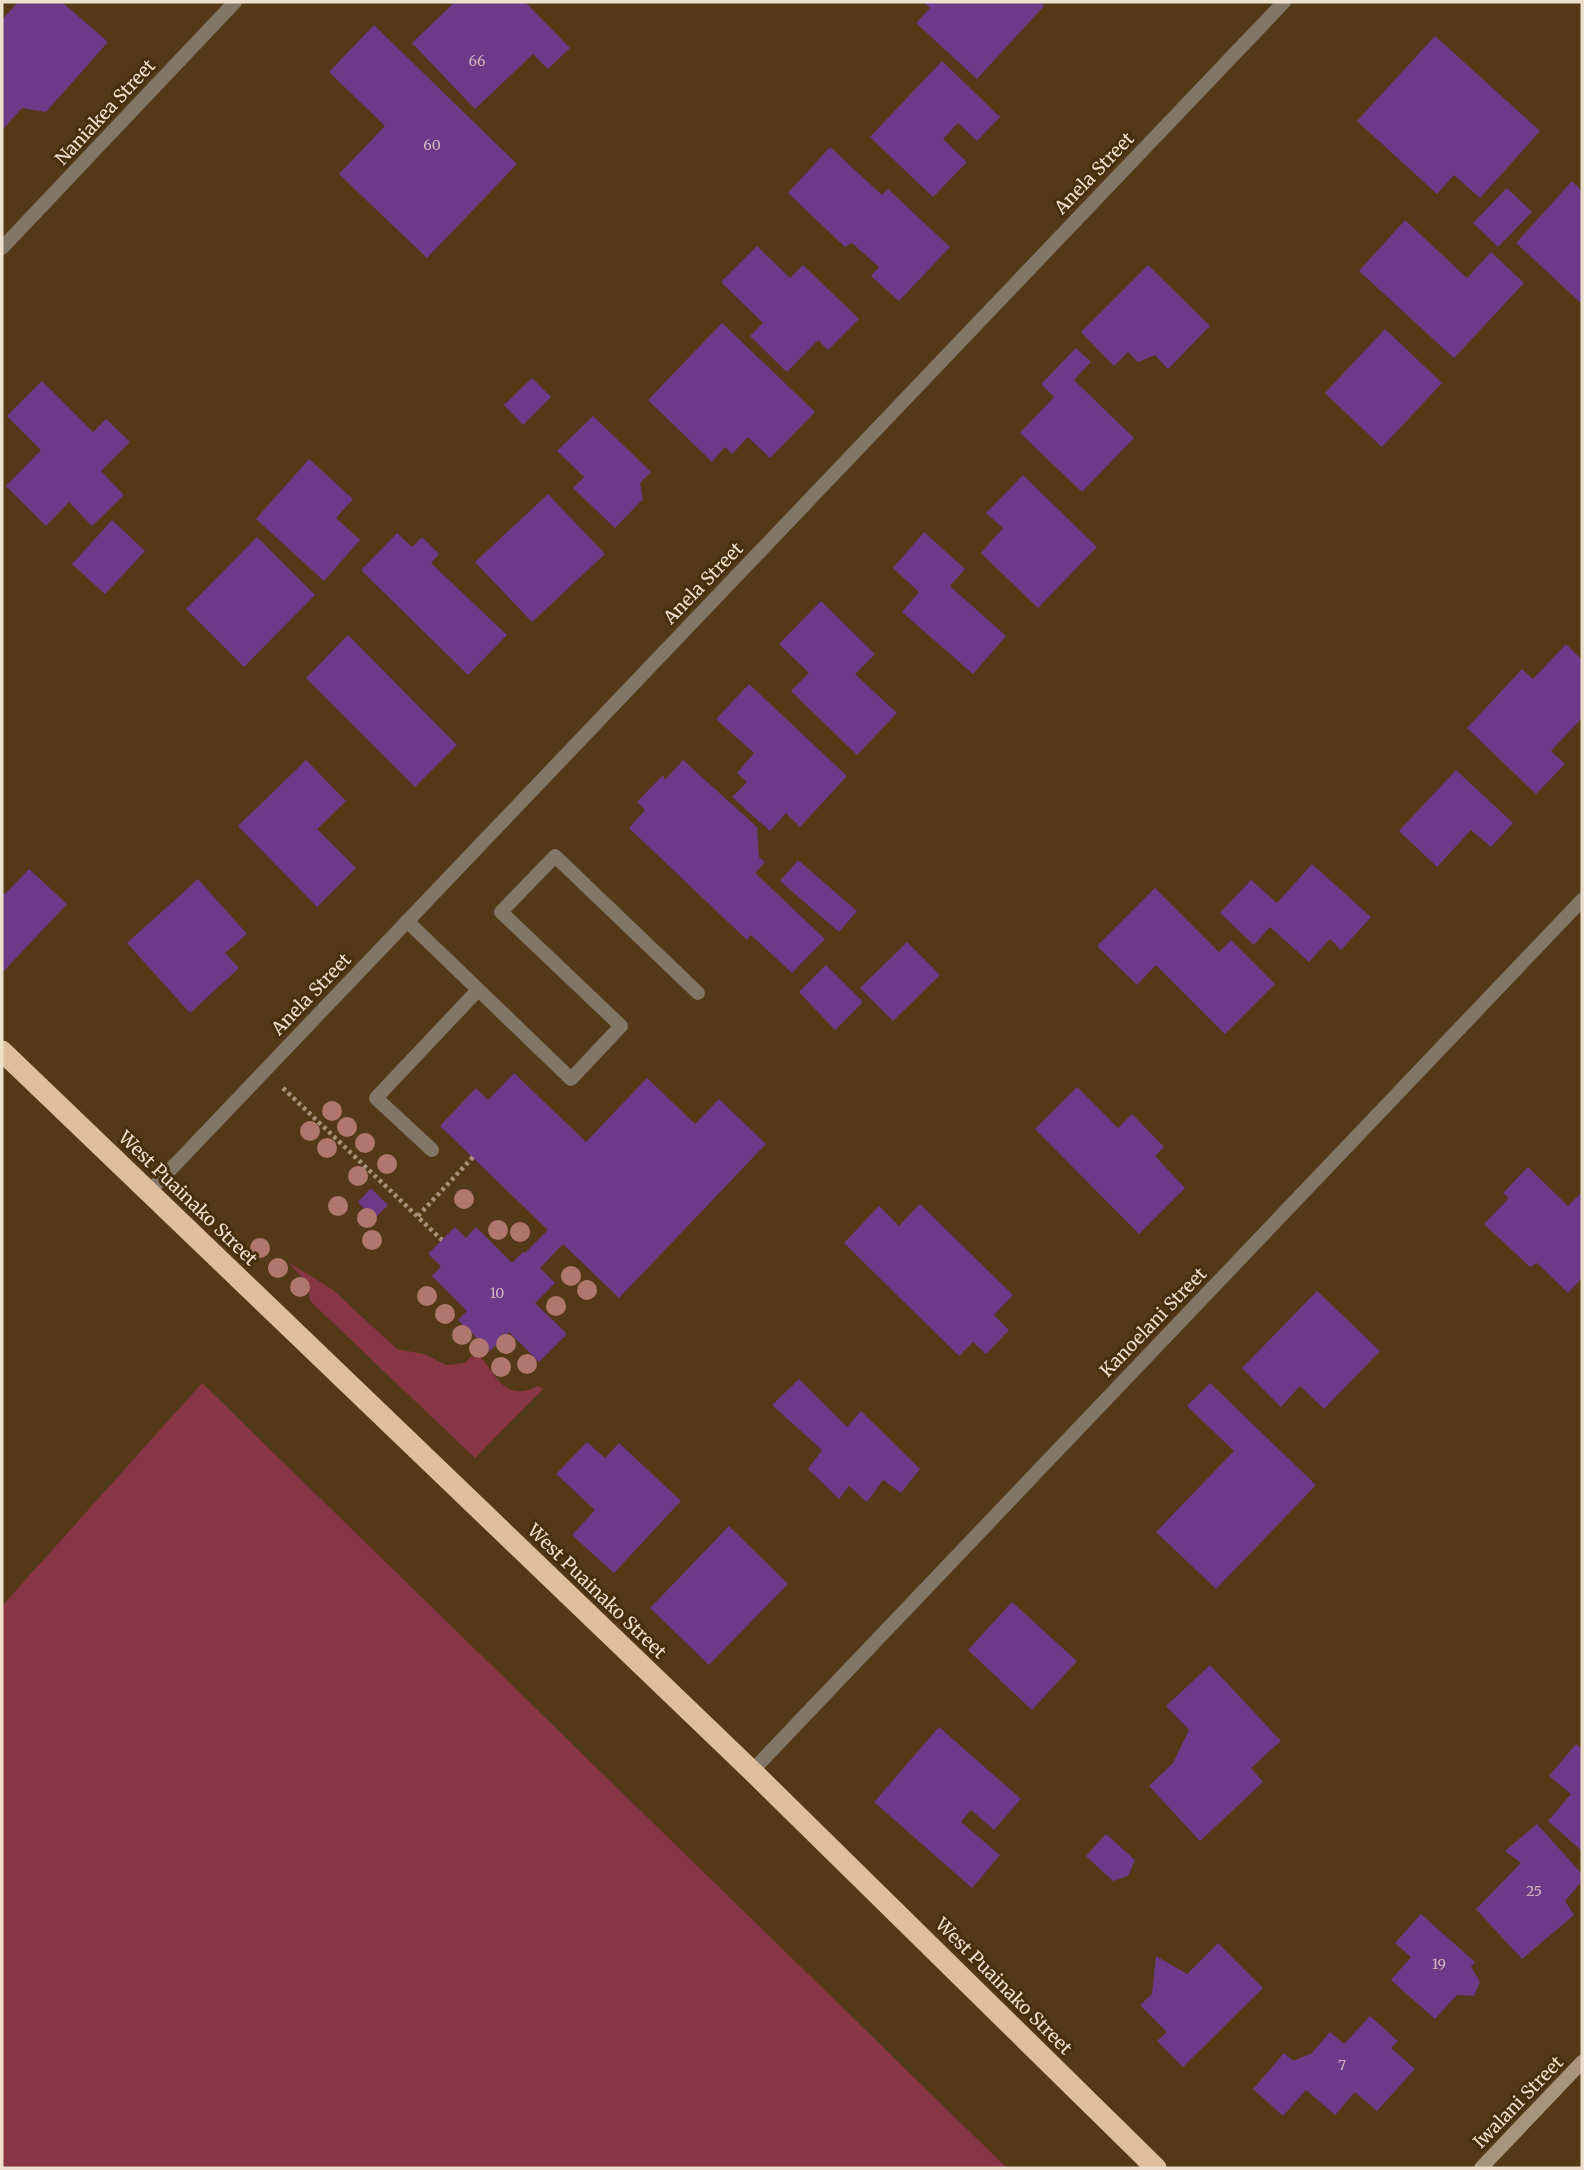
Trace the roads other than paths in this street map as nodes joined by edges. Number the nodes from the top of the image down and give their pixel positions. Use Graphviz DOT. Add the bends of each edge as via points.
graph roads {
  1 [pos="236,2"];
  2 [pos="1284,2"];
  3 [pos="2,248"];
  4 [pos="1582,900"];
  5 [pos="407,921"];
  6 [pos="478,990"];
  7 [pos="698,993"];
  8 [pos="2,1051"];
  9 [pos="432,1150"];
  10 [pos="149,1192"];
  11 [pos="752,1771"];
  12 [pos="1582,2062"];
  13 [pos="1156,2168"];
  14 [pos="1481,2168"];
  1 -- 3 [label="street, Naniakea Street"];
  2 -- 5 [label="street, Anela Street"];
  4 -- 11 [label="street, Kanoelani Street"];
  5 -- 6 [label="street"];
  5 -- 10 [label="street, Anela Street"];
  6 -- 7 [label="street" via="571,1079 621,1026 501,912 555,856"];
  6 -- 9 [label="street" via="376,1098"];
  8 -- 10 [label="highway, West Puainako Street"];
  10 -- 11 [label="highway, West Puainako Street"];
  11 -- 13 [label="highway, West Puainako Street"];
  12 -- 14 [label="street, Iwalani Street"];
}
